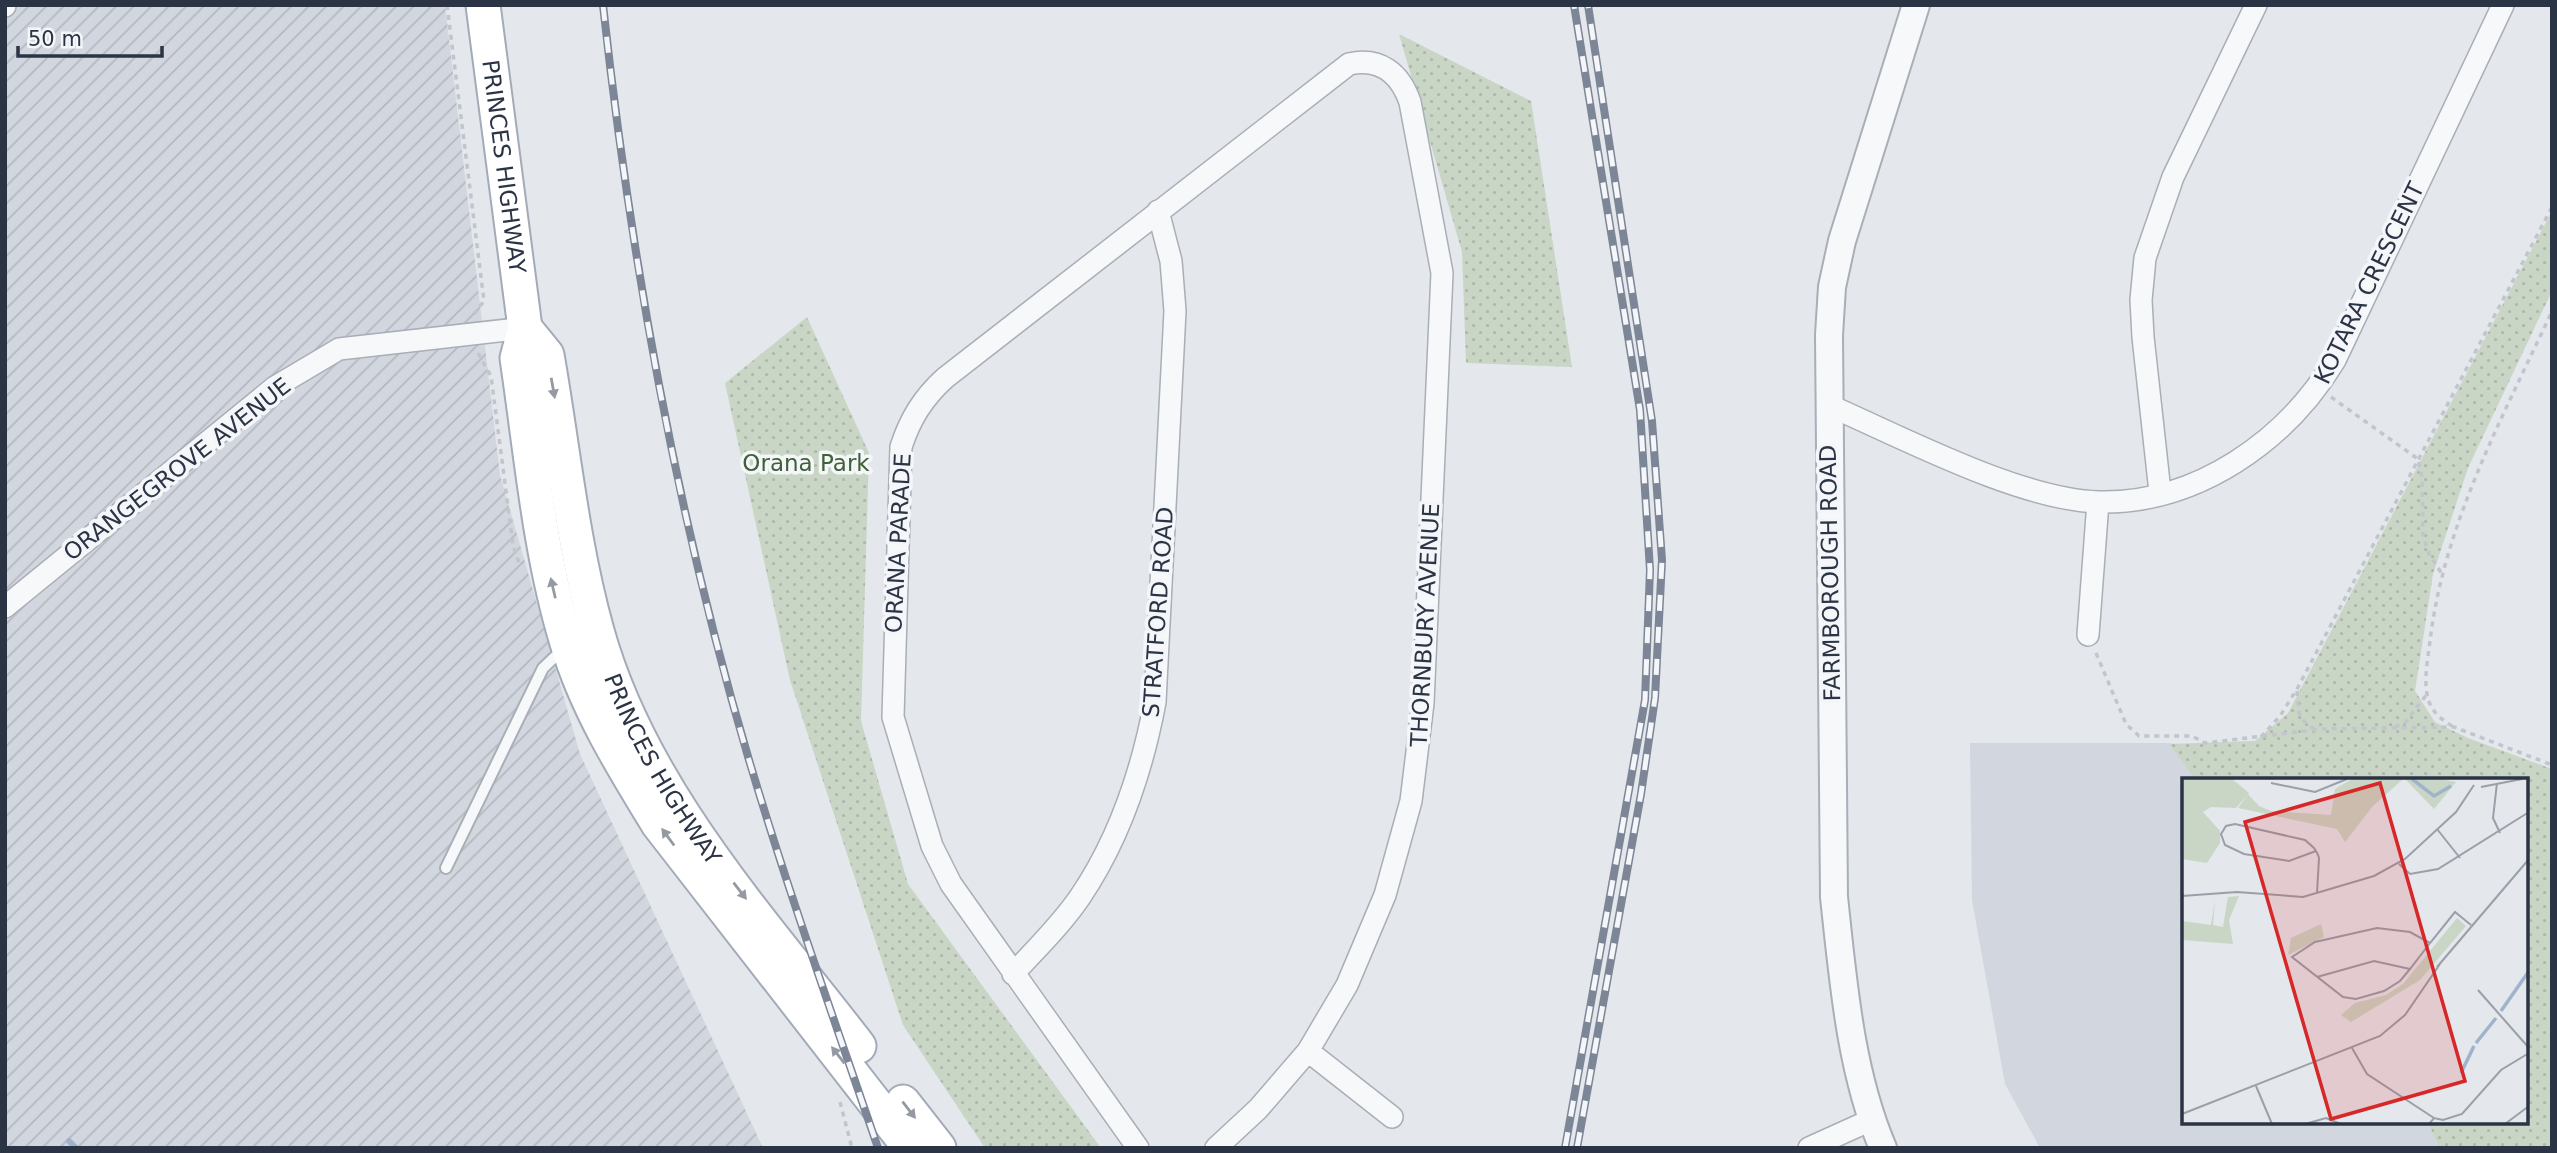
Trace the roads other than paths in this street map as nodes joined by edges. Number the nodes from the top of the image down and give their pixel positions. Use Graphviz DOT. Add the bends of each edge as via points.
graph roads {
  1 [pos="483,5"];
  2 [pos="1916,5"];
  3 [pos="2256,5"];
  4 [pos="2503,5"];
  5 [pos="1375,63"];
  6 [pos="1158,211"];
  7 [pos="525,328"];
  8 [pos="1828,405"];
  9 [pos="2161,492"];
  10 [pos="2098,502"];
  11 [pos="5,607"];
  12 [pos="2088,635"];
  13 [pos="582,639"];
  14 [pos="446,868"];
  15 [pos="1013,974"];
  16 [pos="1308,1051"];
  17 [pos="1392,1117"];
  18 [pos="1871,1120"];
  19 [pos="910,1148"];
  20 [pos="939,1148"];
  21 [pos="1138,1148"];
  22 [pos="1216,1148"];
  23 [pos="1809,1148"];
  24 [pos="1883,1148"];
  1 -- 7 [label="main road, PRINCES HIGHWAY"];
  2 -- 8 [label="street, FARMBOROUGH ROAD" via="1842,241 1832,287"];
  3 -- 9 [label="street" via="2173,177 2145,258 2143,337"];
  4 -- 9 [label="street, KOTARA CRESCENT" via="2318,388 2247,457 2193,483"];
  5 -- 6 [label="street, ORANA PARADE" via="1349,64"];
  5 -- 16 [label="street, THORNBURY AVENUE" via="1397,76 1410,102 1442,274 1423,703 1411,801 1385,895 1347,985"];
  6 -- 15 [label="street, STRATFORD ROAD" via="1171,261 1175,311 1155,702 1144,758 1106,852 1080,897"];
  6 -- 15 [label="street, ORANA PARADE" via="945,378 918,407 901,447 893,716 940,867"];
  7 -- 11 [label="street, ORANGEGROVE AVENUE" via="339,349 275,387"];
  7 -- 13 [label="main road, PRINCES HIGHWAY" via="547,355 584,577"];
  8 -- 10 [label="street, KOTARA CRESCENT" via="1994,476"];
  8 -- 18 [label="street, FARMBOROUGH ROAD" via="1834,897 1842,968"];
  9 -- 10 [label="street, KOTARA CRESCENT"];
  10 -- 12 [label="street"];
  13 -- 14 [label="lane" via="543,668"];
  19 -- 13 [label="main road, PRINCES HIGHWAY, one-way" via="658,824 593,708"];
  13 -- 20 [label="main road, PRINCES HIGHWAY, one-way" via="687,820"];
  15 -- 21 [label="street, ORANA PARADE"];
  16 -- 17 [label="street"];
  16 -- 22 [label="street, THORNBURY AVENUE" via="1258,1109"];
  18 -- 23 [label="street"];
  18 -- 24 [label="street, FARMBOROUGH ROAD"];
}
